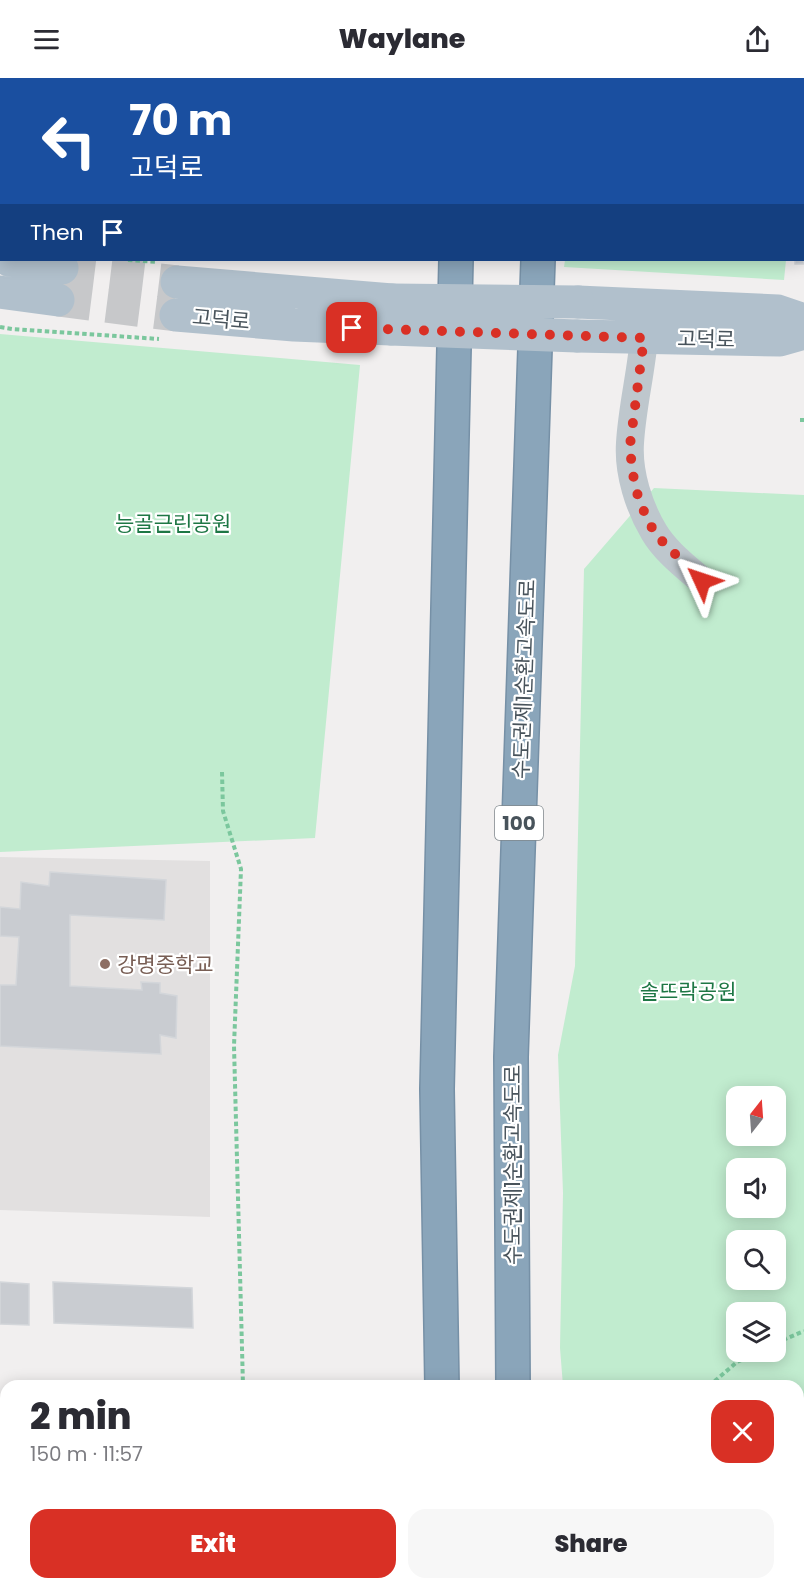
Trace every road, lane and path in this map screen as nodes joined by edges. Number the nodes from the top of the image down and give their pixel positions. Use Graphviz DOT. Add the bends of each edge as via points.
graph roads {
  1 [pos="16,261"];
  2 [pos="456,261"];
  3 [pos="538,261"];
  4 [pos="62,268"];
  5 [pos="177,282"];
  6 [pos="0,292"];
  7 [pos="58,300"];
  8 [pos="176,315"];
  9 [pos="391,315"];
  10 [pos="804,320"];
  11 [pos="804,333"];
  12 [pos="644,338"];
  13 [pos="702,581"];
  14 [pos="222,772"];
  15 [pos="804,1331"];
  16 [pos="786,1339"];
  17 [pos="737,1362"];
  18 [pos="243,1380"];
  19 [pos="442,1380"];
  20 [pos="513,1380"];
  21 [pos="716,1380"];
  1 -- 4 [label="main road"];
  2 -- 19 [label="highway" via="437,1089"];
  3 -- 20 [label="highway, 수도권제1순환고속도로 / 100" via="511,1057"];
  5 -- 9 [label="main road, 고덕로"];
  6 -- 7 [label="main road"];
  8 -- 9 [label="main road, 고덕로" via="294,325"];
  9 -- 10 [label="main road, 고덕로, bridge" via="578,302 778,311"];
  9 -- 12 [label="main road, 고덕로, bridge" via="577,336"];
  11 -- 12 [label="main road, 고덕로" via="780,340"];
  12 -- 13 [label="street" via="630,445 639,501 655,534"];
  14 -- 18 [label="path" via="223,811 241,869 234,1046"];
  15 -- 16 [label="path"];
  17 -- 21 [label="path"];
}
